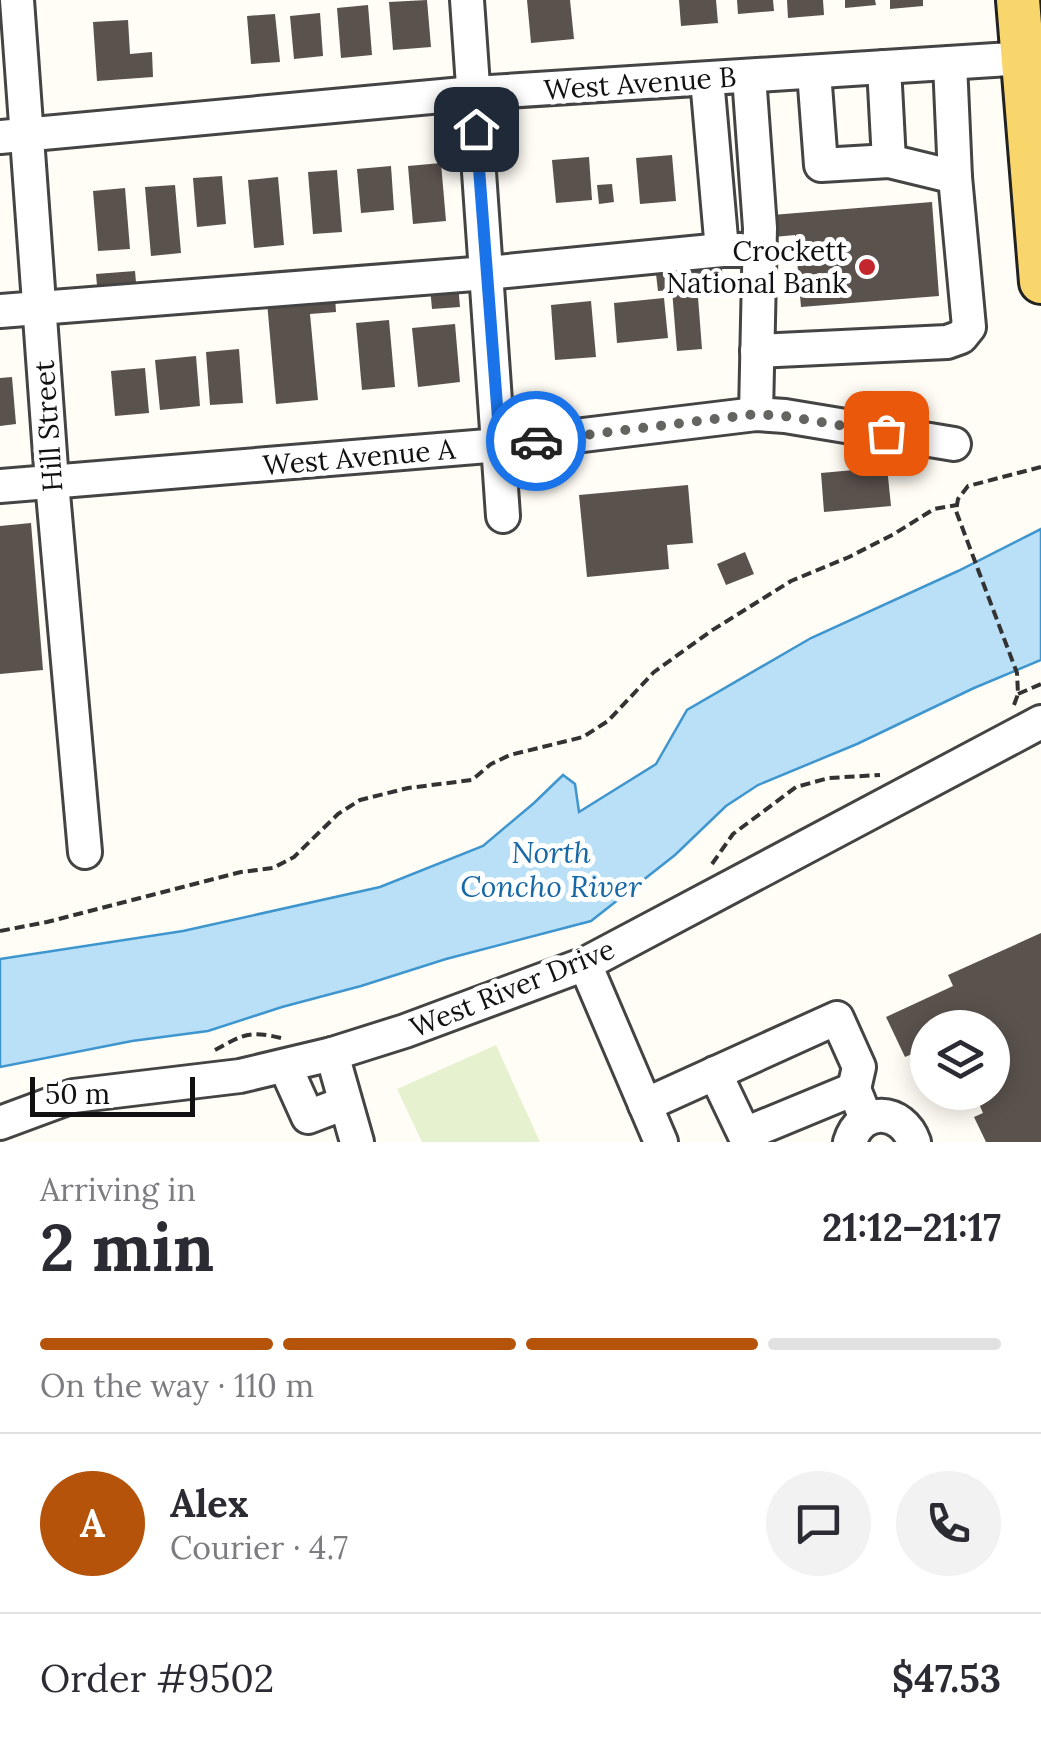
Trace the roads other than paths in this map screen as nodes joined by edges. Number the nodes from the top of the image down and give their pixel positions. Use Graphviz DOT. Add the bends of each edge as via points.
graph roads {
  1 [pos="17,0"];
  2 [pos="467,0"];
  3 [pos="1018,0"];
  4 [pos="1032,58"];
  5 [pos="950,63"];
  6 [pos="884,67"];
  7 [pos="814,72"];
  8 [pos="749,76"];
  9 [pos="707,78"];
  10 [pos="474,93"];
  11 [pos="14,137"];
  12 [pos="889,161"];
  13 [pos="955,177"];
  14 [pos="760,249"];
  15 [pos="722,250"];
  16 [pos="487,273"];
  17 [pos="1040,279"];
  18 [pos="40,308"];
  19 [pos="0,311"];
  20 [pos="758,351"];
  21 [pos="756,414"];
  22 [pos="954,444"];
  23 [pos="500,445"];
  24 [pos="52,482"];
  25 [pos="0,486"];
  26 [pos="504,516"];
  27 [pos="1025,718"];
  28 [pos="86,852"];
  29 [pos="585,964"];
  30 [pos="283,1052"];
  31 [pos="332,1054"];
  32 [pos="715,1073"];
  33 [pos="345,1103"];
  34 [pos="644,1105"];
  35 [pos="857,1117"];
  36 [pos="0,1123"];
  37 [pos="314,1130"];
  38 [pos="746,1138"];
  39 [pos="357,1142"];
  40 [pos="661,1142"];
  41 [pos="914,1142"];
  1 -- 11 [label="street, Hill Street"];
  2 -- 10 [label="street"];
  3 -- 4 [label="main road"];
  4 -- 5 [label="street, West Avenue B"];
  4 -- 17 [label="main road"];
  5 -- 6 [label="street, West Avenue B"];
  5 -- 13 [label="street"];
  6 -- 7 [label="street, West Avenue B"];
  6 -- 12 [label="street"];
  7 -- 8 [label="street, West Avenue B"];
  7 -- 12 [label="street" via="821,165"];
  8 -- 9 [label="street, West Avenue B"];
  8 -- 14 [label="street"];
  9 -- 10 [label="street, West Avenue B"];
  9 -- 15 [label="street"];
  10 -- 11 [label="street, West Avenue B"];
  10 -- 16 [label="street"];
  11 -- 18 [label="street, Hill Street"];
  12 -- 13 [label="street"];
  13 -- 20 [label="street" via="968,327 961,337"];
  14 -- 15 [label="street"];
  14 -- 20 [label="street"];
  15 -- 16 [label="street"];
  16 -- 18 [label="street"];
  16 -- 23 [label="street"];
  18 -- 19 [label="street"];
  18 -- 24 [label="street, Hill Street"];
  20 -- 21 [label="street"];
  21 -- 22 [label="street, West Avenue A"];
  21 -- 23 [label="street, West Avenue A"];
  23 -- 24 [label="street, West Avenue A"];
  23 -- 26 [label="street"];
  24 -- 25 [label="street, West Avenue A"];
  24 -- 28 [label="street, Hill Street"];
  27 -- 29 [label="street, West River Drive"];
  29 -- 31 [label="street, West River Drive"];
  29 -- 34 [label="street"];
  30 -- 31 [label="street, West River Drive"];
  30 -- 36 [label="street, West River Drive" via="240,1076 73,1096"];
  30 -- 37 [label="street"];
  31 -- 33 [label="street"];
  32 -- 34 [label="street"];
  32 -- 35 [label="street" via="836,1018 859,1067"];
  32 -- 38 [label="street"];
  33 -- 37 [label="street"];
  33 -- 39 [label="street"];
  34 -- 40 [label="street"];
  35 -- 38 [label="street"];
  35 -- 41 [label="street" via="889,1116 908,1128"];
}
